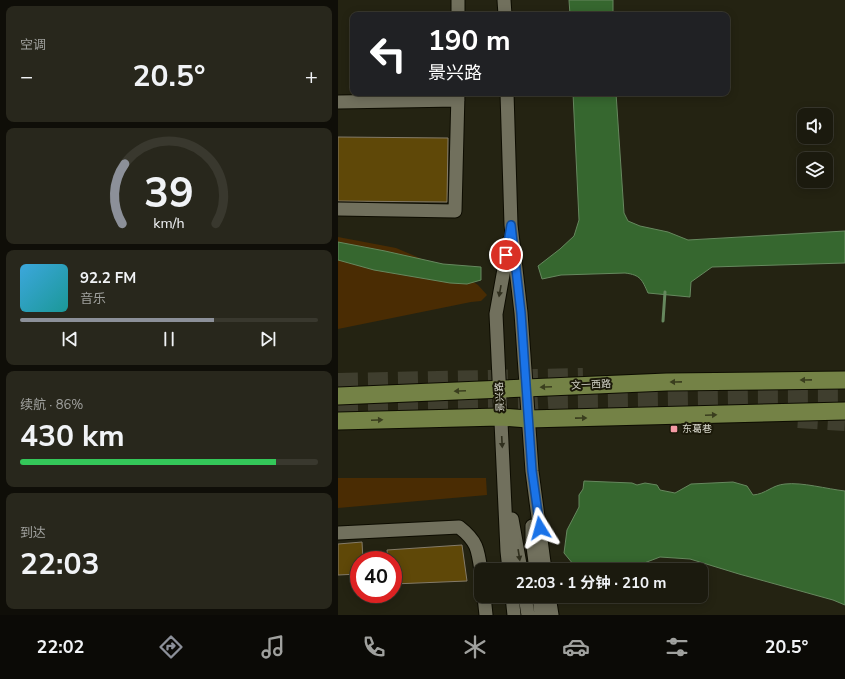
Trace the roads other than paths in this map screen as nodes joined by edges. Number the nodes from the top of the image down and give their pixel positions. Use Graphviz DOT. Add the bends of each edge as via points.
graph roads {
  1 [pos="458,0"];
  2 [pos="504,0"];
  3 [pos="458,12"];
  4 [pos="505,12"];
  5 [pos="507,96"];
  6 [pos="458,97"];
  7 [pos="338,102"];
  8 [pos="338,209"];
  9 [pos="511,225"];
  10 [pos="845,380"];
  11 [pos="526,388"];
  12 [pos="499,389"];
  13 [pos="338,396"];
  14 [pos="845,411"];
  15 [pos="500,416"];
  16 [pos="528,419"];
  17 [pos="338,421"];
  18 [pos="532,471"];
  19 [pos="503,476"];
  20 [pos="338,533"];
  21 [pos="480,563"];
  22 [pos="508,563"];
  23 [pos="520,563"];
  24 [pos="535,563"];
  25 [pos="544,563"];
  26 [pos="485,603"];
  27 [pos="513,603"];
  28 [pos="526,603"];
  29 [pos="540,603"];
  30 [pos="550,603"];
  31 [pos="486,615"];
  32 [pos="514,615"];
  33 [pos="528,615"];
  34 [pos="541,615"];
  35 [pos="552,615"];
  1 -- 3 [label="street"];
  2 -- 4 [label="street"];
  5 -- 9 [label="street, 景兴路"];
  6 -- 7 [label="street"];
  6 -- 8 [label="street" via="455,211"];
  9 -- 11 [label="street, 景兴路"];
  9 -- 12 [label="street, 景兴路, one-way" via="496,314"];
  10 -- 11 [label="main road, 文一西路, one-way" via="667,382"];
  11 -- 12 [label="main road, 文一西路"];
  11 -- 16 [label="street, 景兴路"];
  12 -- 13 [label="main road, 文一西路, one-way"];
  12 -- 15 [label="street, 景兴路"];
  16 -- 14 [label="main road, one-way"];
  15 -- 16 [label="main road"];
  17 -- 15 [label="main road, one-way"];
  15 -- 19 [label="street, 景兴路, one-way"];
  16 -- 18 [label="street, 景兴路"];
  18 -- 24 [label="street" via="532,539"];
  18 -- 25 [label="street, 景兴路"];
  19 -- 22 [label="street, 景兴路"];
  19 -- 23 [label="street, one-way"];
  20 -- 21 [label="street" via="459,527 471,536 479,551"];
  26 -- 31 [label="street"];
  27 -- 32 [label="street"];
  28 -- 33 [label="street"];
  29 -- 34 [label="street"];
  30 -- 35 [label="street"];
}
